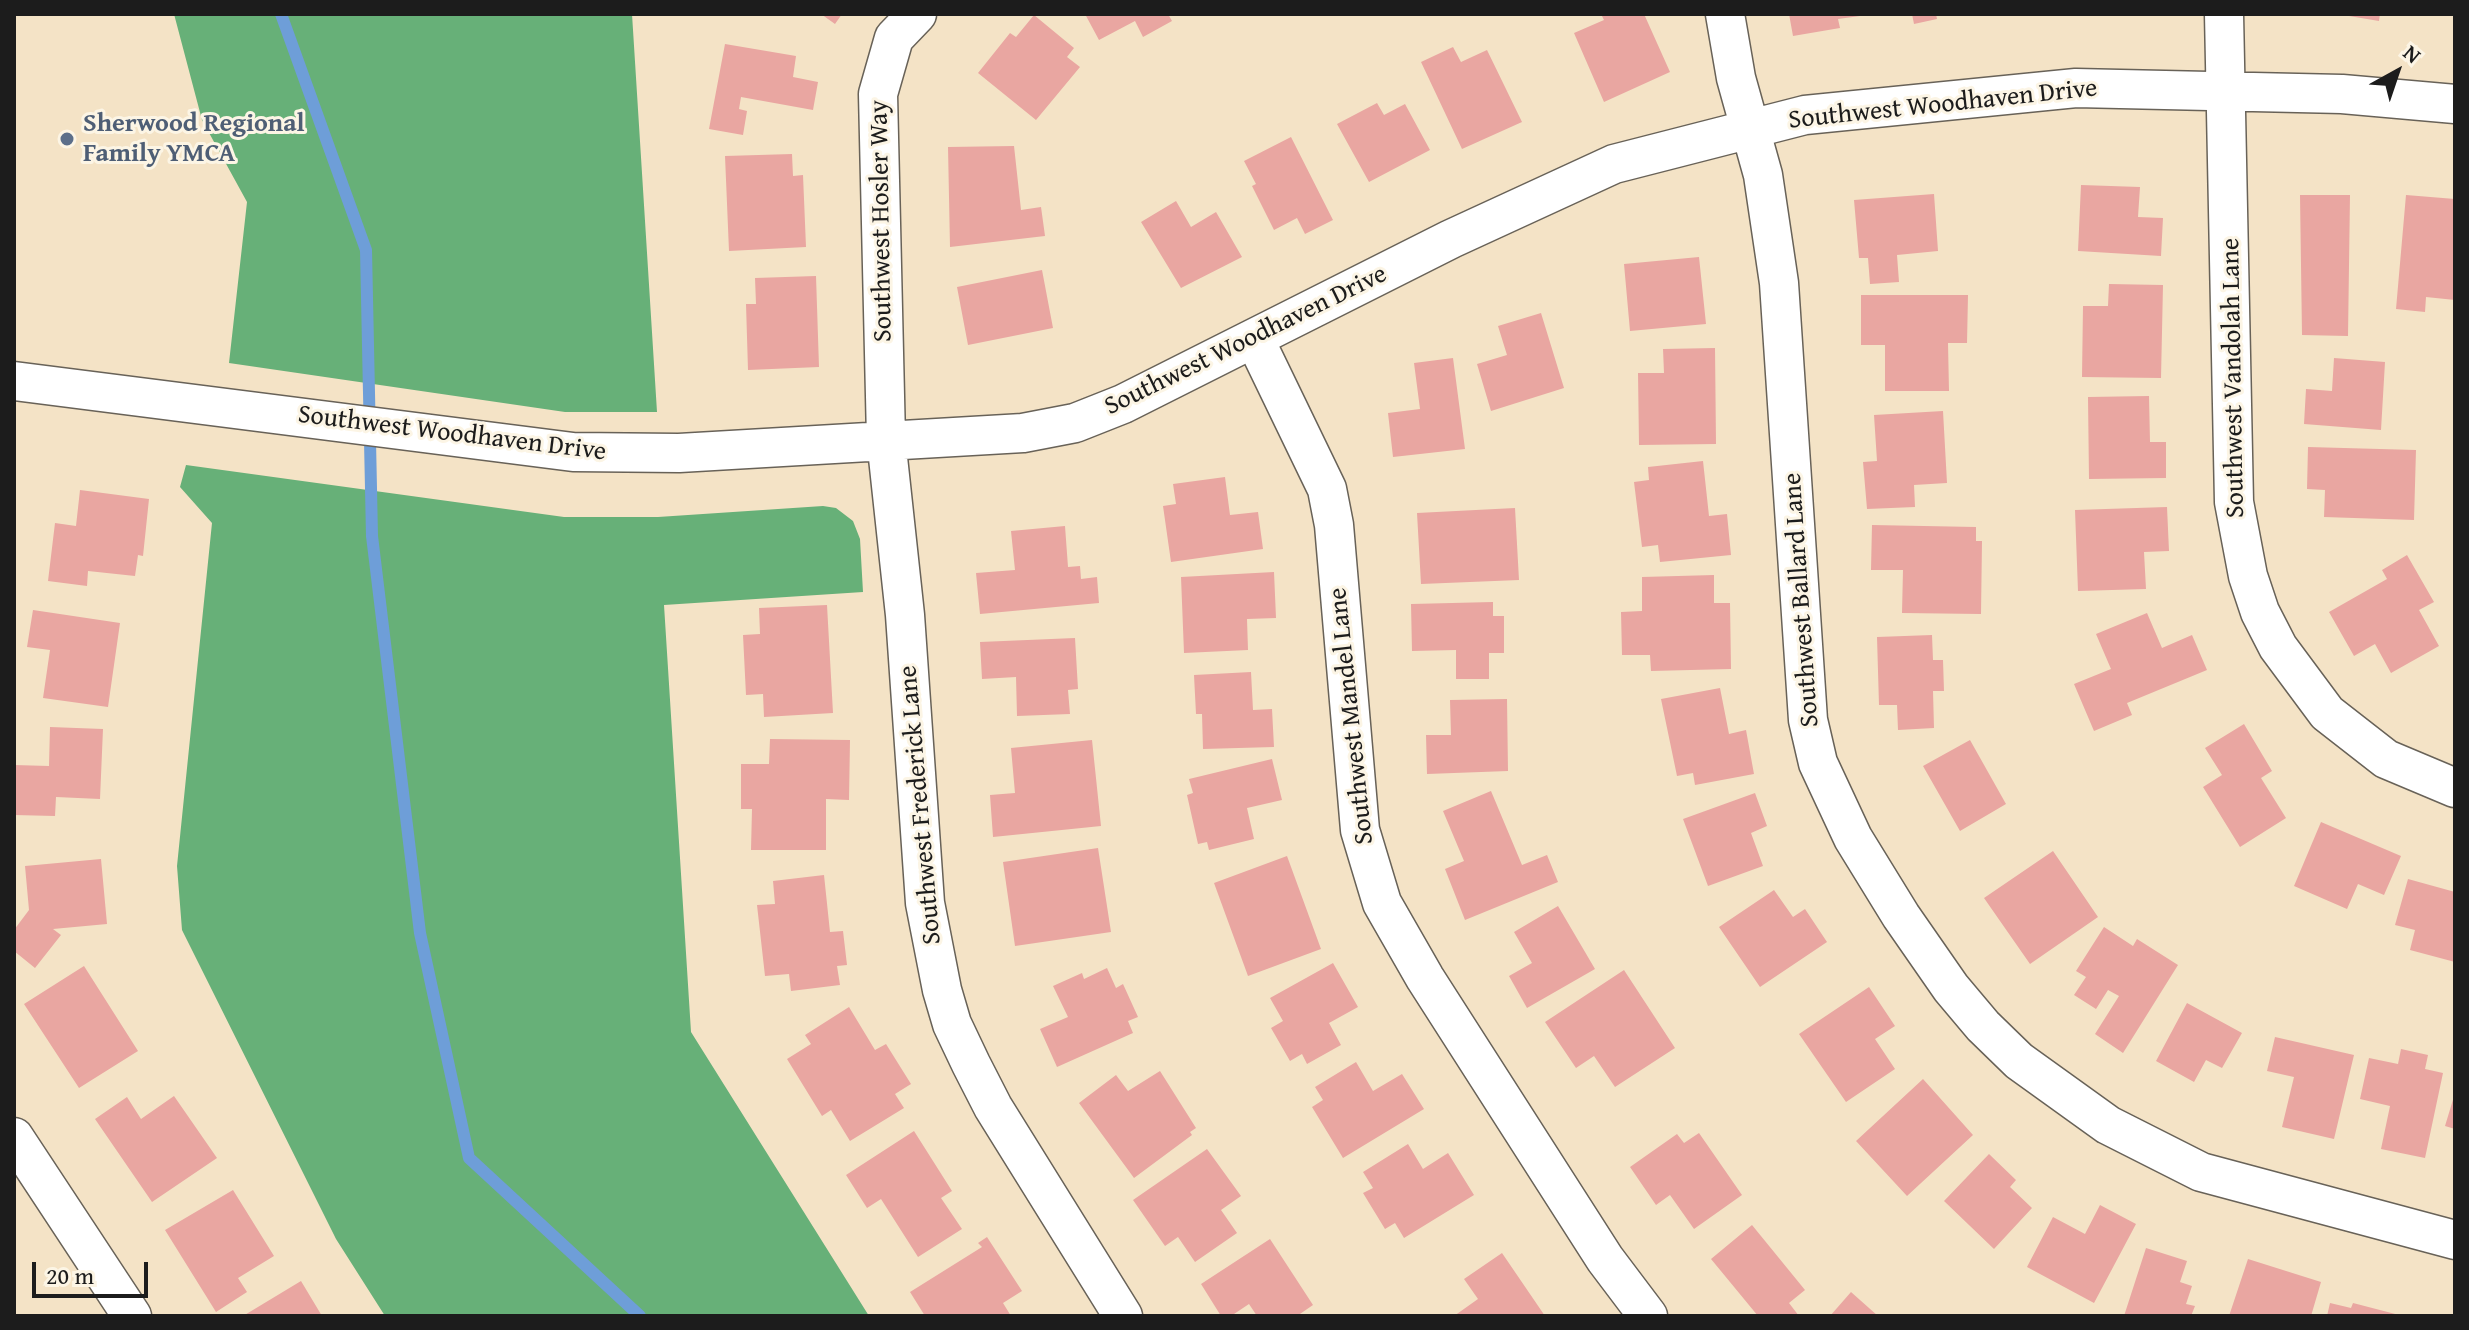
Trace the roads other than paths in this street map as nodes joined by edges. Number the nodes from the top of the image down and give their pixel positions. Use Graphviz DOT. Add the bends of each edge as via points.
graph roads {
  1 [pos="917,14"];
  2 [pos="1725,14"];
  3 [pos="2224,14"];
  4 [pos="2228,89"];
  5 [pos="2455,104"];
  6 [pos="1751,129"];
  7 [pos="1255,340"];
  8 [pos="14,381"];
  9 [pos="886,439"];
  10 [pos="2455,788"];
  11 [pos="14,1137"];
  12 [pos="2455,1240"];
  13 [pos="132,1316"];
  14 [pos="1123,1316"];
  15 [pos="1648,1316"];
  1 -- 9 [label="street, Southwest Hosler Way" via="894,38 878,94"];
  2 -- 6 [label="street"];
  3 -- 4 [label="street, Southwest Vandolah Lane"];
  4 -- 5 [label="street, Southwest Woodhaven Drive"];
  4 -- 6 [label="street, Southwest Woodhaven Drive" via="2061,90 1805,115"];
  4 -- 10 [label="street, Southwest Vandolah Lane" via="2234,502 2248,576 2278,647 2327,713 2386,759"];
  6 -- 7 [label="street, Southwest Woodhaven Drive" via="1614,164 1451,239"];
  6 -- 12 [label="street, Southwest Ballard Lane" via="1779,283 1808,720 1833,798 1901,916 1983,1026 2019,1061 2108,1125 2201,1172"];
  7 -- 9 [label="street, Southwest Woodhaven Drive" via="1075,423 1023,433"];
  7 -- 15 [label="street, Southwest Mandel Lane" via="1327,489 1360,830 1382,903 1605,1259"];
  8 -- 9 [label="street, Southwest Woodhaven Drive" via="573,452 679,453"];
  9 -- 14 [label="street, Southwest Frederick Lane" via="905,615 925,903 942,990 952,1024 993,1107"];
  11 -- 13 [label="street"];
}
